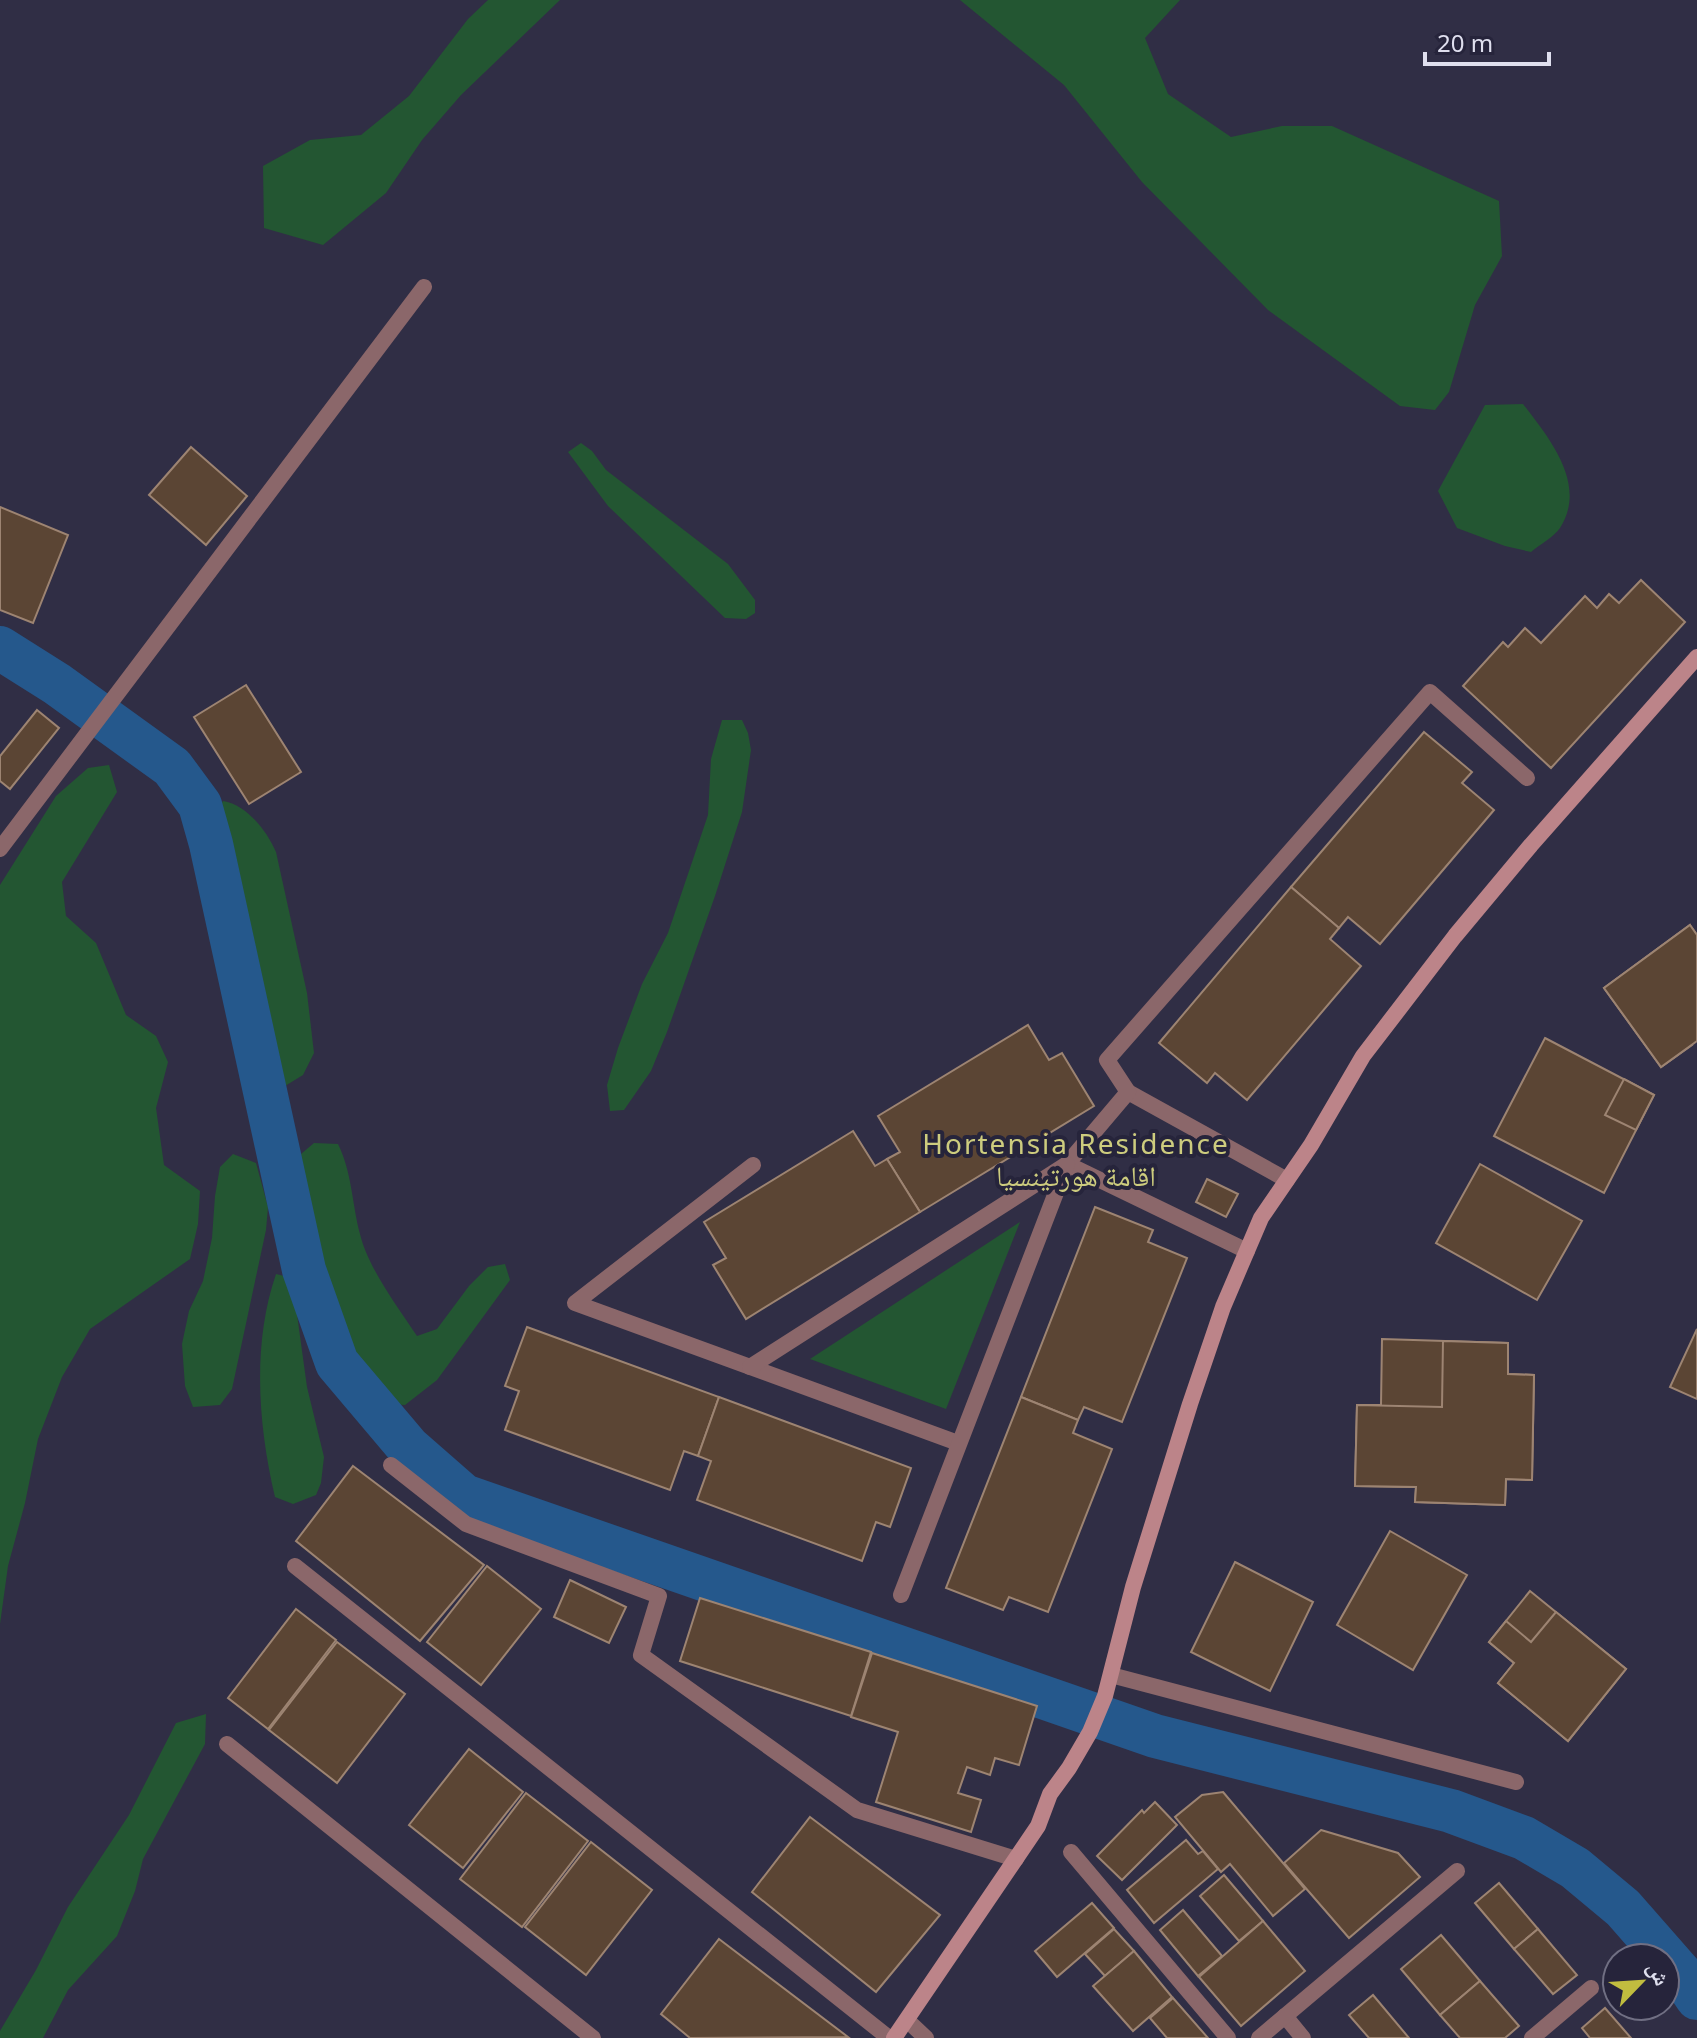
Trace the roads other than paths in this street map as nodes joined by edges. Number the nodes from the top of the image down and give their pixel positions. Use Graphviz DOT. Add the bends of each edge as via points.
graph roads {
  1 [pos="424,287"];
  2 [pos="1697,657"];
  3 [pos="1527,778"];
  4 [pos="0,849"];
  5 [pos="1128,1092"];
  6 [pos="1067,1164"];
  7 [pos="753,1165"];
  8 [pos="1287,1180"];
  9 [pos="1247,1251"];
  10 [pos="750,1367"];
  11 [pos="958,1443"];
  12 [pos="391,1465"];
  13 [pos="295,1566"];
  14 [pos="901,1595"];
  15 [pos="1111,1675"];
  16 [pos="227,1744"];
  17 [pos="1516,1782"];
  18 [pos="1071,1852"];
  19 [pos="1016,1859"];
  20 [pos="1457,1871"];
  21 [pos="1591,1988"];
  22 [pos="1285,2016"];
  23 [pos="908,2021"];
  24 [pos="593,2038"];
  25 [pos="892,2038"];
  26 [pos="926,2038"];
  27 [pos="1228,2038"];
  28 [pos="1259,2038"];
  29 [pos="1303,2038"];
  30 [pos="1532,2038"];
  1 -- 4 [label="street"];
  2 -- 8 [label="main road" via="1455,936 1363,1056"];
  3 -- 5 [label="street" via="1430,692 1107,1060"];
  5 -- 6 [label="street"];
  5 -- 8 [label="street"];
  6 -- 9 [label="street"];
  6 -- 10 [label="street"];
  6 -- 11 [label="street"];
  7 -- 10 [label="street" via="575,1303"];
  8 -- 9 [label="main road" via="1261,1218"];
  9 -- 15 [label="main road" via="1190,1404"];
  10 -- 11 [label="street"];
  11 -- 14 [label="street"];
  12 -- 19 [label="street" via="466,1524 659,1596 641,1655 857,1810"];
  13 -- 25 [label="street"];
  15 -- 17 [label="street"];
  15 -- 19 [label="main road" via="1090,1732"];
  16 -- 24 [label="street"];
  18 -- 27 [label="street"];
  19 -- 23 [label="main road"];
  20 -- 22 [label="street"];
  21 -- 30 [label="street"];
  22 -- 28 [label="street"];
  22 -- 29 [label="street"];
  23 -- 25 [label="main road"];
  23 -- 26 [label="street"];
}
